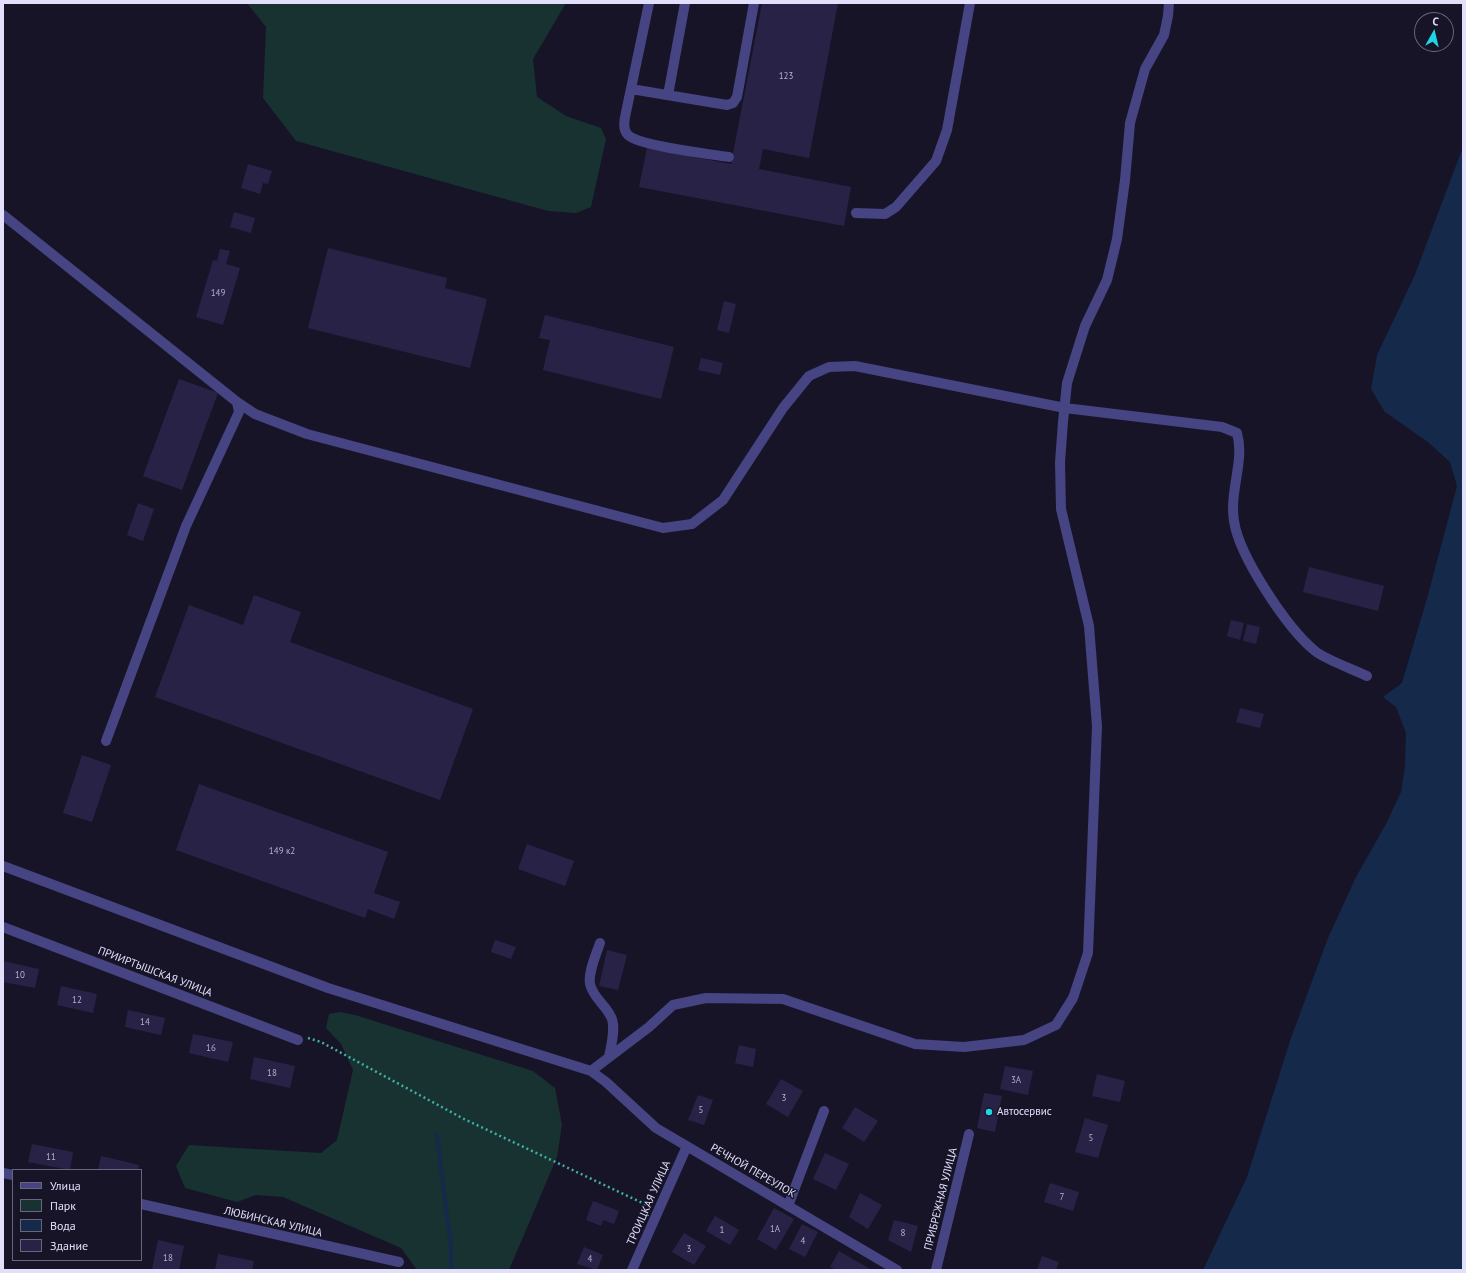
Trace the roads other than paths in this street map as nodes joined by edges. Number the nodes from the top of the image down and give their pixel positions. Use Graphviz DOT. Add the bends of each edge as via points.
graph roads {
  1 [pos="649,3"];
  2 [pos="686,3"];
  3 [pos="754,3"];
  4 [pos="970,3"];
  5 [pos="1169,3"];
  6 [pos="631,89"];
  7 [pos="668,95"];
  8 [pos="729,157"];
  9 [pos="856,213"];
  10 [pos="3,215"];
  11 [pos="237,402"];
  12 [pos="1065,408"];
  13 [pos="1367,676"];
  14 [pos="106,741"];
  15 [pos="3,866"];
  16 [pos="3,927"];
  17 [pos="600,943"];
  18 [pos="298,1040"];
  19 [pos="609,1058"];
  20 [pos="591,1071"];
  21 [pos="824,1110"];
  22 [pos="969,1134"];
  23 [pos="687,1146"];
  24 [pos="142,1204"];
  25 [pos="788,1206"];
  26 [pos="400,1262"];
  27 [pos="632,1270"];
  28 [pos="897,1270"];
  29 [pos="936,1270"];
  1 -- 6 [label="street"];
  2 -- 7 [label="street"];
  3 -- 7 [label="street" via="737,98 733,103 727,106"];
  4 -- 9 [label="street" via="947,130 936,161 896,207 885,214"];
  5 -- 12 [label="street" via="1164,35 1145,69 1130,123 1117,239 1107,280 1085,326 1068,383"];
  6 -- 7 [label="street"];
  6 -- 8 [label="street" via="624,127 627,134 635,139 655,144"];
  10 -- 11 [label="street"];
  11 -- 12 [label="street" via="255,414 307,434 663,528 692,524 723,500 783,408 809,376 829,366 855,366"];
  11 -- 14 [label="street" via="239,412 186,526"];
  12 -- 13 [label="street" via="1222,427 1237,433 1240,445 1233,498 1234,521 1246,558 1286,621 1316,652"];
  12 -- 19 [label="street" via="1060,462 1061,510 1089,626 1097,726 1088,953 1073,998 1056,1024 1024,1040 964,1047 915,1044 783,999 706,998 673,1005 649,1028"];
  15 -- 20 [label="street, РЕЧНОЙ ПЕРЕУЛОК" via="328,988"];
  16 -- 18 [label="street, ПРИИРТЫШСКАЯ УЛИЦА"];
  17 -- 19 [label="street" via="590,985 611,1016"];
  19 -- 20 [label="street"];
  20 -- 23 [label="street, РЕЧНОЙ ПЕРЕУЛОК" via="656,1128"];
  21 -- 25 [label="street"];
  22 -- 29 [label="street, ПРИБРЕЖНАЯ УЛИЦА"];
  23 -- 25 [label="street, РЕЧНОЙ ПЕРЕУЛОК"];
  23 -- 27 [label="street, ТРОИЦКАЯ УЛИЦА"];
  24 -- 26 [label="street, ЛЮБИНСКАЯ УЛИЦА"];
  25 -- 28 [label="street, РЕЧНОЙ ПЕРЕУЛОК"];
}
